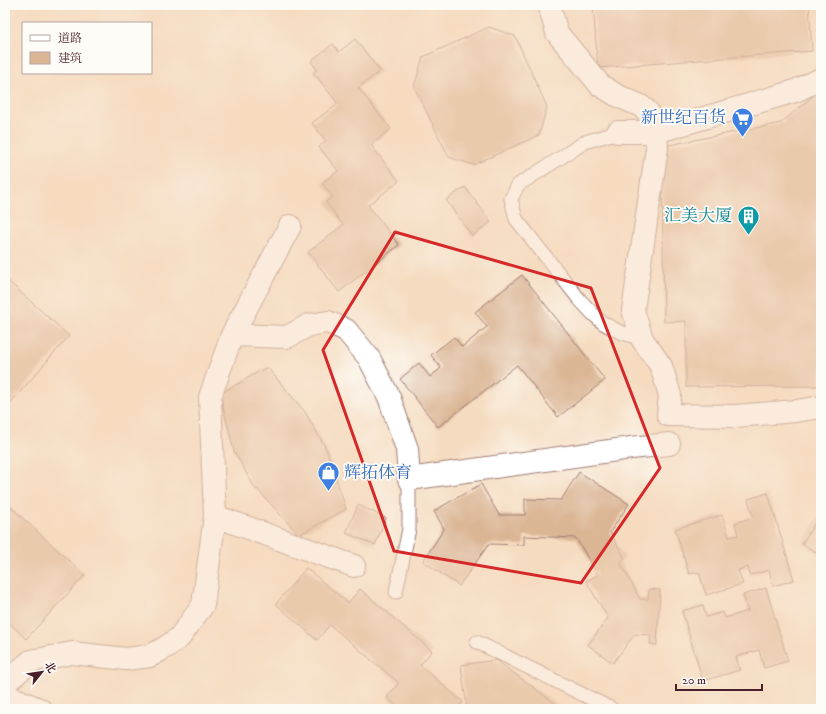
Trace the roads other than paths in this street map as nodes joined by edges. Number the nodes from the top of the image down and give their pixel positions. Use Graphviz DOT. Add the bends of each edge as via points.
graph roads {
  1 [pos="549,5"];
  2 [pos="821,79"];
  3 [pos="618,132"];
  4 [pos="656,132"];
  5 [pos="290,226"];
  6 [pos="232,335"];
  7 [pos="642,339"];
  8 [pos="821,407"];
  9 [pos="669,444"];
  10 [pos="409,479"];
  11 [pos="215,516"];
  12 [pos="354,566"];
  13 [pos="396,592"];
  14 [pos="477,642"];
  15 [pos="5,683"];
  16 [pos="9,695"];
  17 [pos="47,709"];
  18 [pos="612,709"];
  1 -- 4 [label="street" via="557,33 589,73 600,85 648,112"];
  2 -- 4 [label="street" via="795,91"];
  3 -- 4 [label="street"];
  3 -- 7 [label="lane" via="585,142 518,185 512,199 516,219 579,299 603,322 620,332"];
  4 -- 7 [label="street" via="657,148 633,310"];
  5 -- 6 [label="street"];
  6 -- 10 [label="street" via="287,337 309,325 328,322 346,330 369,358 389,397 407,449"];
  6 -- 11 [label="street" via="210,396"];
  7 -- 8 [label="street" via="661,366 670,395 668,415 735,416"];
  9 -- 10 [label="street"];
  10 -- 13 [label="lane" via="409,529"];
  11 -- 12 [label="street"];
  11 -- 15 [label="street" via="203,605 179,638 150,656 126,659 72,653 31,661"];
  14 -- 18 [label="lane"];
  16 -- 17 [label="lane" via="42,705"];
}
